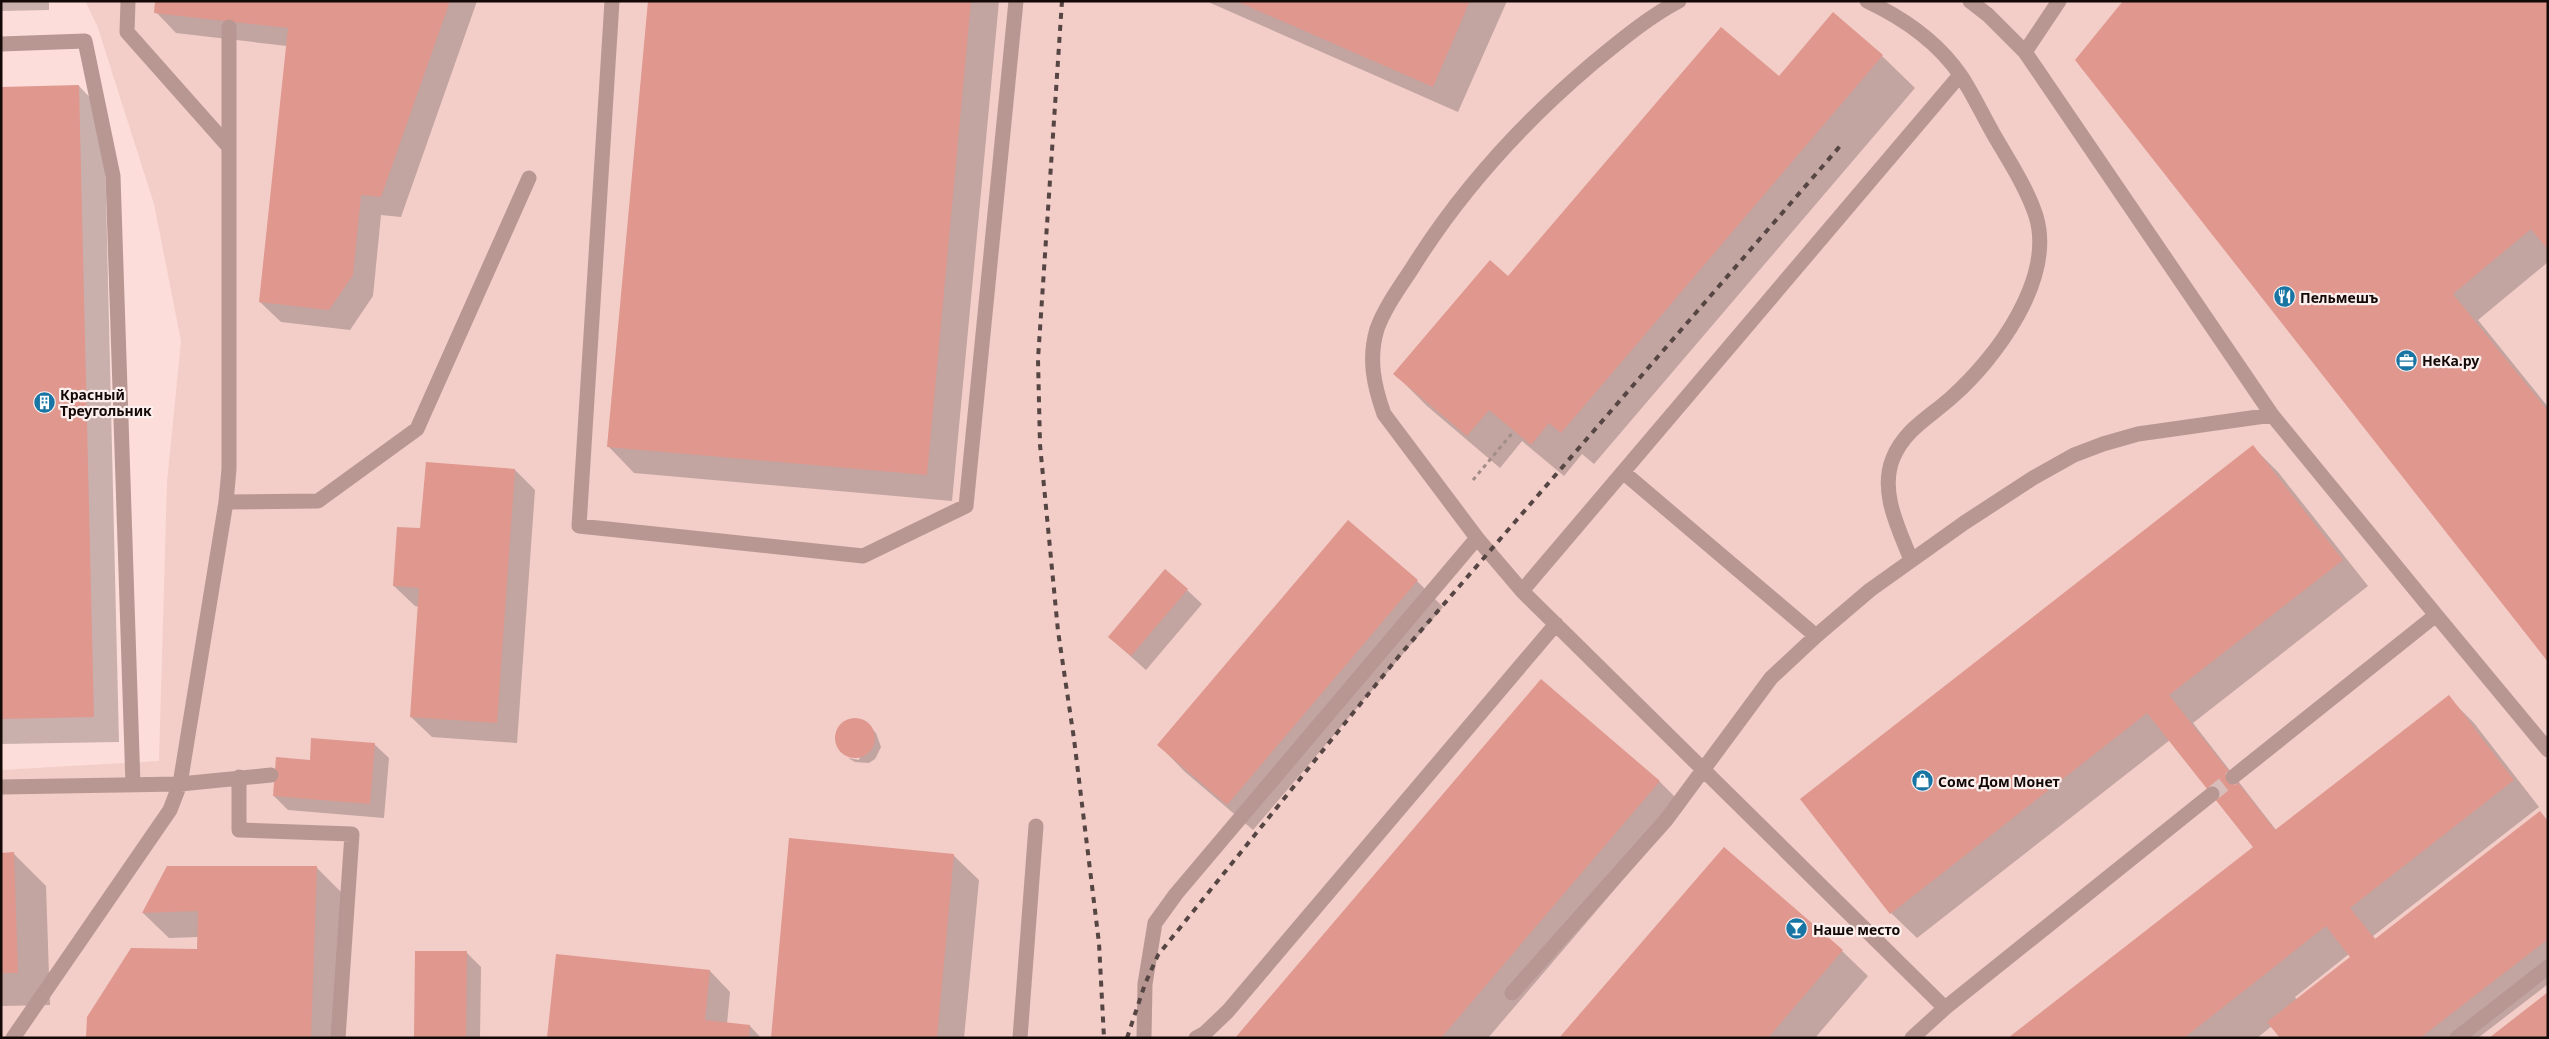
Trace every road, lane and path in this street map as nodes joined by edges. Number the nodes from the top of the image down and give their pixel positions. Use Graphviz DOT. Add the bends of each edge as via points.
graph roads {
  1 [pos="128,1"];
  2 [pos="612,1"];
  3 [pos="1016,1"];
  4 [pos="1679,1"];
  5 [pos="1867,1"];
  6 [pos="1970,1"];
  7 [pos="2059,1"];
  8 [pos="230,27"];
  9 [pos="1,44"];
  10 [pos="2024,52"];
  11 [pos="1960,75"];
  12 [pos="229,147"];
  13 [pos="529,178"];
  14 [pos="2272,415"];
  15 [pos="1514,431"];
  16 [pos="1623,472"];
  17 [pos="226,502"];
  18 [pos="1451,505"];
  19 [pos="1477,538"];
  20 [pos="1912,560"];
  21 [pos="1522,591"];
  22 [pos="2436,614"];
  23 [pos="1556,624"];
  24 [pos="1816,636"];
  25 [pos="2548,750"];
  26 [pos="1703,770"];
  27 [pos="272,775"];
  28 [pos="240,777"];
  29 [pos="2233,777"];
  30 [pos="180,784"];
  31 [pos="133,785"];
  32 [pos="1,787"];
  33 [pos="2212,794"];
  34 [pos="1036,826"];
  35 [pos="2548,967"];
  36 [pos="1512,993"];
  37 [pos="1945,1008"];
  38 [pos="13,1038"];
  39 [pos="338,1038"];
  40 [pos="1020,1038"];
  41 [pos="1144,1038"];
  42 [pos="1196,1038"];
  43 [pos="1912,1038"];
  44 [pos="2457,1038"];
  1 -- 12 [label="lane" via="127,32"];
  2 -- 3 [label="lane" via="579,526 863,556 966,506"];
  4 -- 18 [label="lane" via="1661,10 1620,41 1561,91 1507,144 1434,233 1396,292 1378,328 1372,369 1384,414"];
  5 -- 11 [label="lane" via="1894,14 1933,44"];
  6 -- 10 [label="lane"];
  7 -- 10 [label="lane"];
  8 -- 12 [label="lane"];
  9 -- 31 [label="lane" via="85,41 113,176"];
  10 -- 14 [label="lane"];
  11 -- 16 [label="lane"];
  11 -- 20 [label="lane" via="2017,176 2036,217 2039,251 2032,281 2013,324 1987,363 1951,398 1921,420 1900,443 1891,461 1888,483 1891,508"];
  12 -- 17 [label="lane" via="229,469"];
  13 -- 17 [label="lane" via="417,429 318,501"];
  14 -- 20 [label="lane" via="2138,434 2074,455 2033,478"];
  14 -- 22 [label="lane"];
  15 -- 18 [label="path"];
  16 -- 21 [label="lane"];
  16 -- 24 [label="lane"];
  17 -- 30 [label="lane"];
  18 -- 19 [label="lane"];
  19 -- 21 [label="lane"];
  19 -- 41 [label="lane" via="1176,894 1155,924 1145,984"];
  20 -- 24 [label="lane"];
  21 -- 23 [label="lane"];
  22 -- 25 [label="lane"];
  22 -- 29 [label="lane"];
  23 -- 26 [label="lane"];
  23 -- 42 [label="lane" via="1228,1011 1206,1033"];
  24 -- 26 [label="lane" via="1770,678"];
  26 -- 36 [label="lane" via="1666,820"];
  26 -- 37 [label="lane"];
  27 -- 28 [label="lane"];
  28 -- 30 [label="lane"];
  28 -- 39 [label="lane" via="239,830 352,834"];
  30 -- 31 [label="lane"];
  30 -- 38 [label="lane" via="170,810"];
  31 -- 32 [label="lane"];
  33 -- 37 [label="lane"];
  34 -- 40 [label="lane"];
  35 -- 44 [label="lane"];
  37 -- 43 [label="lane"];
}
